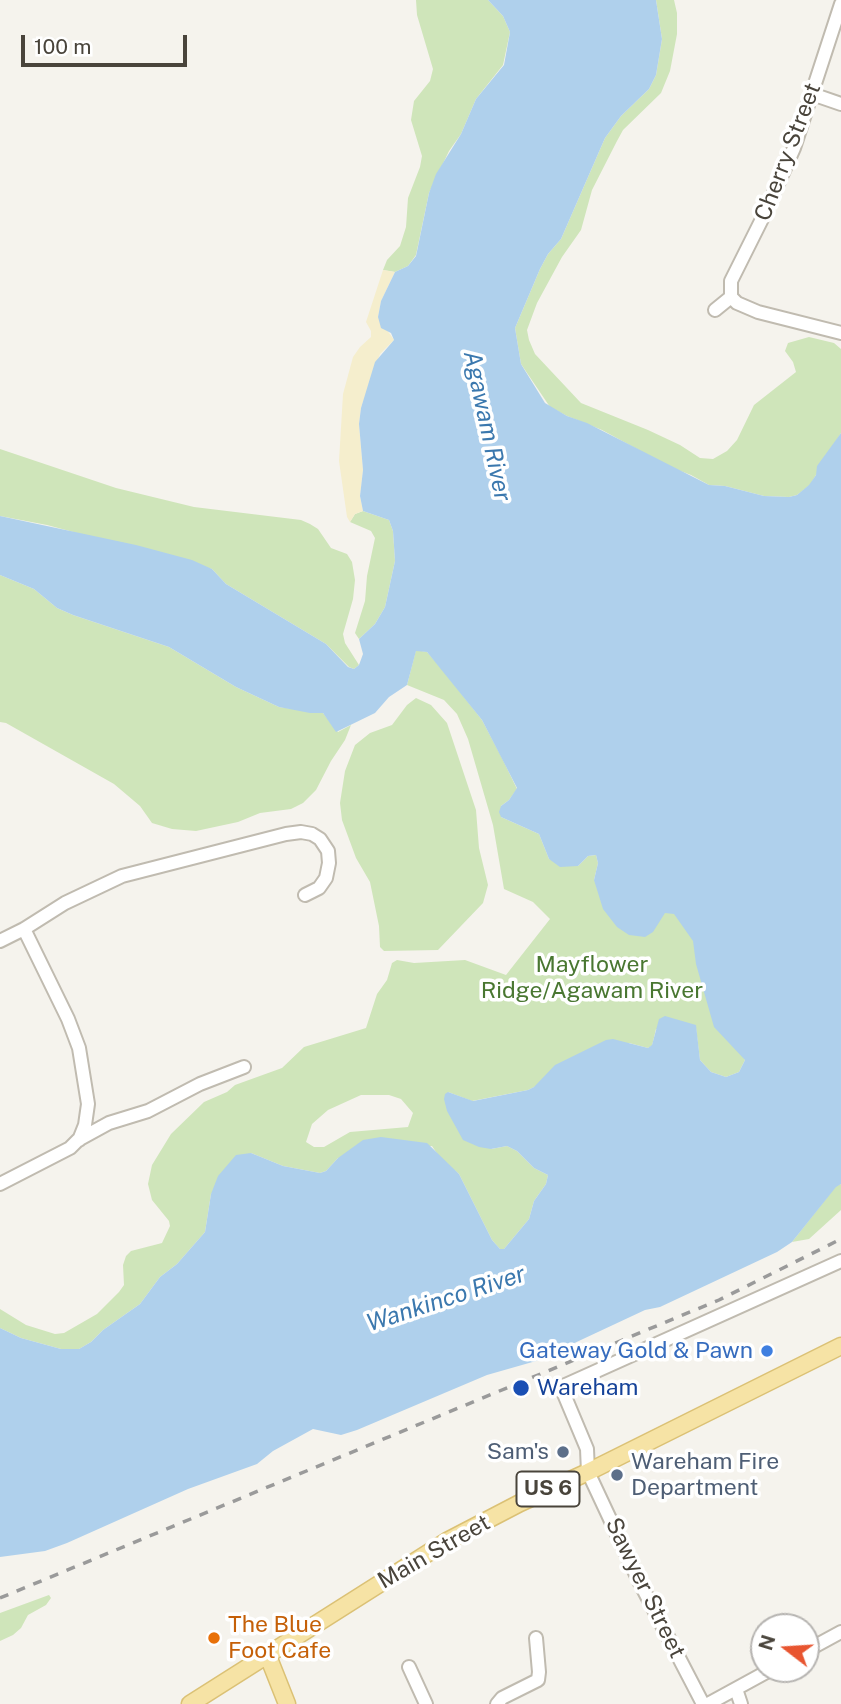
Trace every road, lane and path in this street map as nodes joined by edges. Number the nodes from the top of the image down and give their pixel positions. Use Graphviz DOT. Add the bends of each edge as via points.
graph roads {
  1 [pos="841,4"];
  2 [pos="812,94"];
  3 [pos="841,104"];
  4 [pos="731,297"];
  5 [pos="715,310"];
  6 [pos="841,333"];
  7 [pos="305,895"];
  8 [pos="24,929"];
  9 [pos="0,941"];
  10 [pos="244,1067"];
  11 [pos="78,1140"];
  12 [pos="0,1184"];
  13 [pos="841,1261"];
  14 [pos="841,1346"];
  15 [pos="588,1472"];
  16 [pos="841,1632"];
  17 [pos="536,1638"];
  18 [pos="820,1643"];
  19 [pos="268,1656"];
  20 [pos="409,1667"];
  21 [pos="750,1681"];
  22 [pos="736,1689"];
  23 [pos="190,1704"];
  24 [pos="287,1704"];
  25 [pos="426,1704"];
  26 [pos="498,1704"];
  27 [pos="706,1704"];
  28 [pos="741,1704"];
  1 -- 2 [label="street, Cherry Street"];
  2 -- 3 [label="street"];
  2 -- 4 [label="street, Cherry Street" via="783,176 731,281"];
  4 -- 5 [label="street"];
  4 -- 6 [label="street" via="758,312"];
  7 -- 8 [label="street" via="324,883 329,857 317,836 293,832 122,876"];
  8 -- 9 [label="street"];
  8 -- 11 [label="street" via="79,1048 88,1104"];
  10 -- 11 [label="street"];
  11 -- 12 [label="street"];
  13 -- 15 [label="street, Sawyer Street" via="561,1387 587,1449"];
  14 -- 15 [label="main road, Main Street / US 6"];
  15 -- 19 [label="main road, Main Street / US 6" via="447,1541"];
  15 -- 27 [label="street, Sawyer Street" via="639,1581"];
  16 -- 18 [label="street"];
  17 -- 26 [label="street" via="538,1680"];
  19 -- 23 [label="main road, Main Street"];
  19 -- 24 [label="main road"];
  20 -- 25 [label="street"];
  21 -- 22 [label="street"];
  22 -- 27 [label="street"];
  22 -- 28 [label="street"];
}
